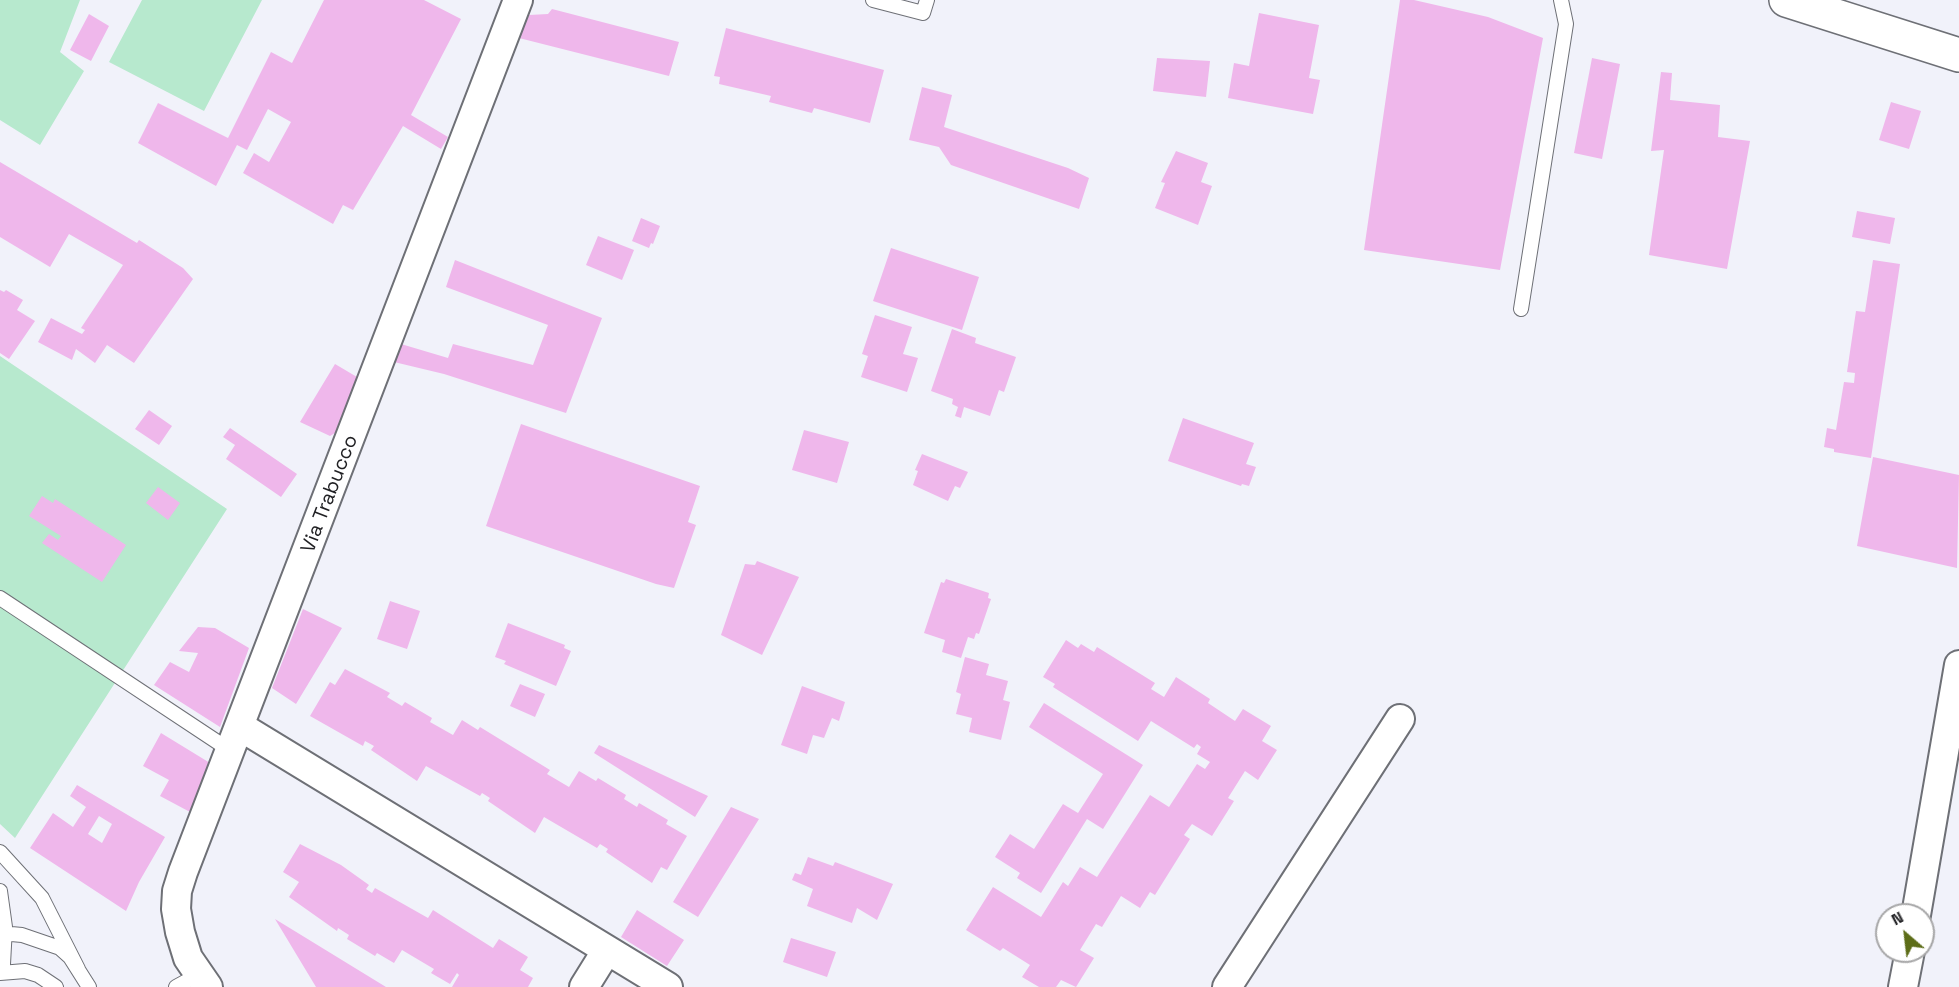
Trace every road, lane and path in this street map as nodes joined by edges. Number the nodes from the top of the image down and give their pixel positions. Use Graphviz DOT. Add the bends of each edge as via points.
graph roads {
  1 [pos="518,0"];
  2 [pos="873,0"];
  3 [pos="927,0"];
  4 [pos="1561,0"];
  5 [pos="1786,0"];
  6 [pos="1959,55"];
  7 [pos="1521,309"];
  8 [pos="0,598"];
  9 [pos="1959,665"];
  10 [pos="1400,719"];
  11 [pos="236,739"];
  12 [pos="0,852"];
  13 [pos="0,891"];
  14 [pos="1918,903"];
  15 [pos="2,933"];
  16 [pos="607,950"];
  17 [pos="1908,963"];
  18 [pos="78,969"];
  19 [pos="0,972"];
  20 [pos="194,983"];
  21 [pos="53,986"];
  22 [pos="89,987"];
  23 [pos="584,987"];
  24 [pos="668,987"];
  25 [pos="1227,987"];
  26 [pos="1904,987"];
  1 -- 11 [label="street, Via Trabucco"];
  2 -- 3 [label="lane" via="923,12"];
  4 -- 7 [label="lane" via="1566,24"];
  5 -- 6 [label="street"];
  8 -- 11 [label="lane"];
  9 -- 14 [label="street"];
  10 -- 25 [label="street"];
  11 -- 16 [label="street"];
  11 -- 20 [label="street, Via Trabucco" via="177,891 180,932"];
  12 -- 18 [label="lane" via="42,898"];
  13 -- 15 [label="lane" via="4,903"];
  15 -- 18 [label="lane" via="60,948"];
  15 -- 19 [label="lane"];
  16 -- 23 [label="street"];
  16 -- 24 [label="street"];
  17 -- 26 [label="street"];
  18 -- 22 [label="lane"];
  19 -- 21 [label="lane" via="25,971"];
}
